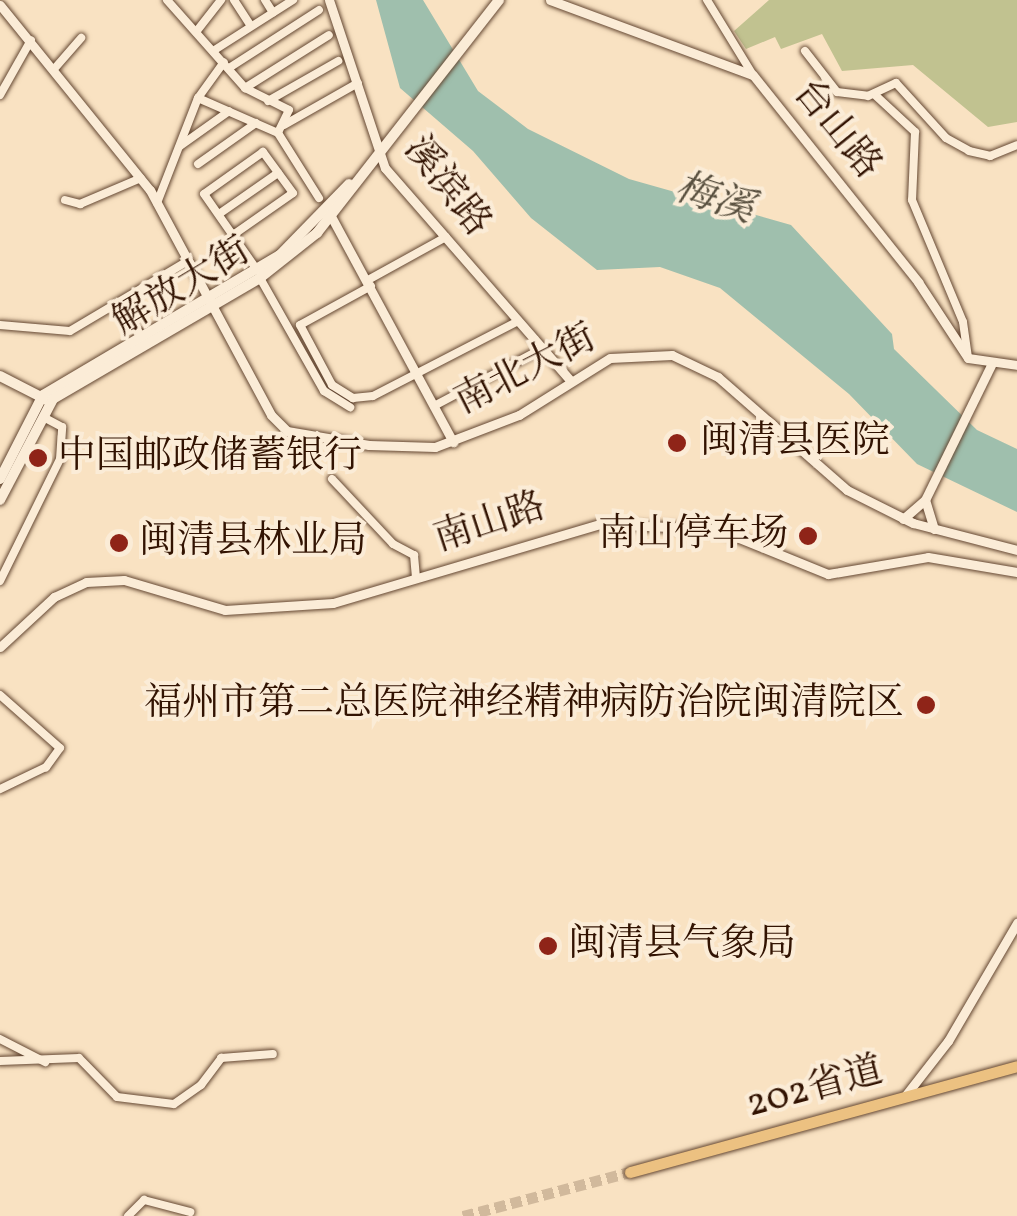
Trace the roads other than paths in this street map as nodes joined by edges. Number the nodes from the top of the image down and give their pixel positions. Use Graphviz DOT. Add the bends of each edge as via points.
graph roads {
  1 [pos="166,0"];
  2 [pos="186,0"];
  3 [pos="221,0"];
  4 [pos="234,0"];
  5 [pos="264,0"];
  6 [pos="292,0"];
  7 [pos="329,0"];
  8 [pos="495,0"];
  9 [pos="550,0"];
  10 [pos="707,0"];
  11 [pos="0,5"];
  12 [pos="319,10"];
  13 [pos="177,11"];
  14 [pos="272,13"];
  15 [pos="251,26"];
  16 [pos="196,32"];
  17 [pos="329,35"];
  18 [pos="81,38"];
  19 [pos="31,40"];
  20 [pos="213,51"];
  21 [pos="805,51"];
  22 [pos="338,61"];
  23 [pos="226,65"];
  24 [pos="55,68"];
  25 [pos="754,75"];
  26 [pos="358,83"];
  27 [pos="246,88"];
  28 [pos="874,94"];
  29 [pos="0,95"];
  30 [pos="198,98"];
  31 [pos="268,101"];
  32 [pos="229,111"];
  33 [pos="256,123"];
  34 [pos="280,129"];
  35 [pos="1017,145"];
  36 [pos="178,147"];
  37 [pos="378,152"];
  38 [pos="198,164"];
  39 [pos="278,172"];
  40 [pos="141,178"];
  41 [pos="320,198"];
  42 [pos="65,200"];
  43 [pos="157,203"];
  44 [pos="218,214"];
  45 [pos="332,218"];
  46 [pos="233,235"];
  47 [pos="446,237"];
  48 [pos="188,261"];
  49 [pos="259,274"];
  50 [pos="370,283"];
  51 [pos="122,302"];
  52 [pos="210,303"];
  53 [pos="518,320"];
  54 [pos="0,325"];
  55 [pos="142,338"];
  56 [pos="542,348"];
  57 [pos="968,358"];
  58 [pos="992,363"];
  59 [pos="1017,365"];
  60 [pos="418,373"];
  61 [pos="0,376"];
  62 [pos="571,381"];
  63 [pos="46,399"];
  64 [pos="434,406"];
  65 [pos="350,407"];
  66 [pos="47,419"];
  67 [pos="453,442"];
  68 [pos="2,472"];
  69 [pos="332,479"];
  70 [pos="926,497"];
  71 [pos="0,500"];
  72 [pos="904,519"];
  73 [pos="934,529"];
  74 [pos="1017,550"];
  75 [pos="1017,572"];
  76 [pos="416,579"];
  77 [pos="0,581"];
  78 [pos="0,647"];
  79 [pos="0,695"];
  80 [pos="0,789"];
  81 [pos="1017,923"];
  82 [pos="0,1039"];
  83 [pos="273,1054"];
  84 [pos="0,1062"];
  85 [pos="46,1062"];
  86 [pos="1017,1066"];
  87 [pos="905,1096"];
  88 [pos="630,1172"];
  89 [pos="190,1212"];
  90 [pos="128,1216"];
  1 -- 13 [label="street"];
  2 -- 13 [label="street"];
  3 -- 16 [label="street"];
  4 -- 15 [label="street"];
  5 -- 14 [label="street"];
  6 -- 14 [label="street"];
  7 -- 26 [label="street, 溪滨路"];
  8 -- 37 [label="main road, 解放大街"];
  9 -- 25 [label="street, 台山路"];
  10 -- 25 [label="street"];
  11 -- 19 [label="street, 南北大街"];
  12 -- 23 [label="street"];
  13 -- 16 [label="street"];
  14 -- 15 [label="street"];
  15 -- 20 [label="street"];
  16 -- 20 [label="street"];
  17 -- 27 [label="street"];
  18 -- 24 [label="street"];
  19 -- 24 [label="street, 南北大街"];
  19 -- 29 [label="street"];
  20 -- 23 [label="street"];
  21 -- 28 [label="street" via="837,92"];
  22 -- 31 [label="street"];
  23 -- 27 [label="street"];
  23 -- 30 [label="street"];
  24 -- 40 [label="street, 南北大街"];
  25 -- 57 [label="street, 台山路" via="882,235"];
  26 -- 34 [label="street"];
  26 -- 37 [label="street, 溪滨路"];
  27 -- 31 [label="street"];
  28 -- 35 [label="street" via="896,83 946,138 969,152 990,156"];
  28 -- 57 [label="street" via="915,132 912,200 962,322"];
  30 -- 32 [label="street"];
  30 -- 36 [label="street"];
  31 -- 34 [label="street" via="290,110"];
  32 -- 33 [label="street"];
  32 -- 36 [label="street"];
  33 -- 34 [label="street"];
  33 -- 38 [label="street"];
  34 -- 41 [label="street"];
  36 -- 43 [label="street"];
  37 -- 45 [label="main road, 解放大街"];
  37 -- 47 [label="street, 溪滨路"];
  37 -- 49 [label="main road, 解放大街"];
  39 -- 44 [label="street"];
  39 -- 44 [label="street" via="263,152 204,194"];
  39 -- 46 [label="street" via="292,193"];
  40 -- 42 [label="street" via="80,204"];
  40 -- 43 [label="street, 南北大街"];
  43 -- 48 [label="street, 南北大街"];
  44 -- 46 [label="street"];
  45 -- 49 [label="main road, 解放大街"];
  45 -- 50 [label="street"];
  46 -- 49 [label="street"];
  47 -- 50 [label="street"];
  47 -- 53 [label="street, 溪滨路"];
  48 -- 51 [label="street"];
  48 -- 52 [label="street, 南北大街"];
  49 -- 52 [label="main road, 解放大街"];
  49 -- 65 [label="street" via="321,386"];
  50 -- 60 [label="street"];
  50 -- 60 [label="street" via="300,325 328,379 361,400"];
  51 -- 54 [label="street" via="70,331"];
  51 -- 55 [label="street"];
  52 -- 55 [label="main road, 解放大街"];
  52 -- 63 [label="main road, 解放大街"];
  52 -- 67 [label="street, 南北大街" via="286,431 399,448"];
  53 -- 56 [label="street, 溪滨路"];
  53 -- 60 [label="street"];
  55 -- 63 [label="main road, 解放大街"];
  56 -- 62 [label="street, 溪滨路"];
  56 -- 64 [label="street"];
  57 -- 58 [label="street"];
  58 -- 59 [label="street"];
  58 -- 70 [label="street"];
  60 -- 64 [label="street"];
  61 -- 63 [label="main road"];
  62 -- 67 [label="street, 南北大街" via="519,416"];
  62 -- 72 [label="street, 南北大街" via="626,354 688,359 724,382 834,481"];
  63 -- 68 [label="main road"];
  63 -- 71 [label="main road"];
  64 -- 67 [label="street"];
  66 -- 77 [label="street" via="62,428 60,459"];
  69 -- 76 [label="street" via="392,544 414,555"];
  70 -- 72 [label="street"];
  70 -- 73 [label="street"];
  72 -- 73 [label="street, 南北大街"];
  73 -- 74 [label="street, 南北大街"];
  75 -- 76 [label="street, 南山路" via="928,557 819,573 717,529 612,524 564,531"];
  76 -- 78 [label="street, 南山路" via="338,602 232,610 124,580 90,582 54,596"];
  79 -- 80 [label="street" via="60,748 46,767"];
  81 -- 87 [label="street" via="948,1041"];
  82 -- 85 [label="street"];
  83 -- 85 [label="street" via="221,1058 201,1085 174,1104 117,1097 79,1058"];
  84 -- 85 [label="street"];
  86 -- 87 [label="main road, 202省道"];
  87 -- 88 [label="main road, 202省道"];
  89 -- 90 [label="street" via="144,1200"];
}
